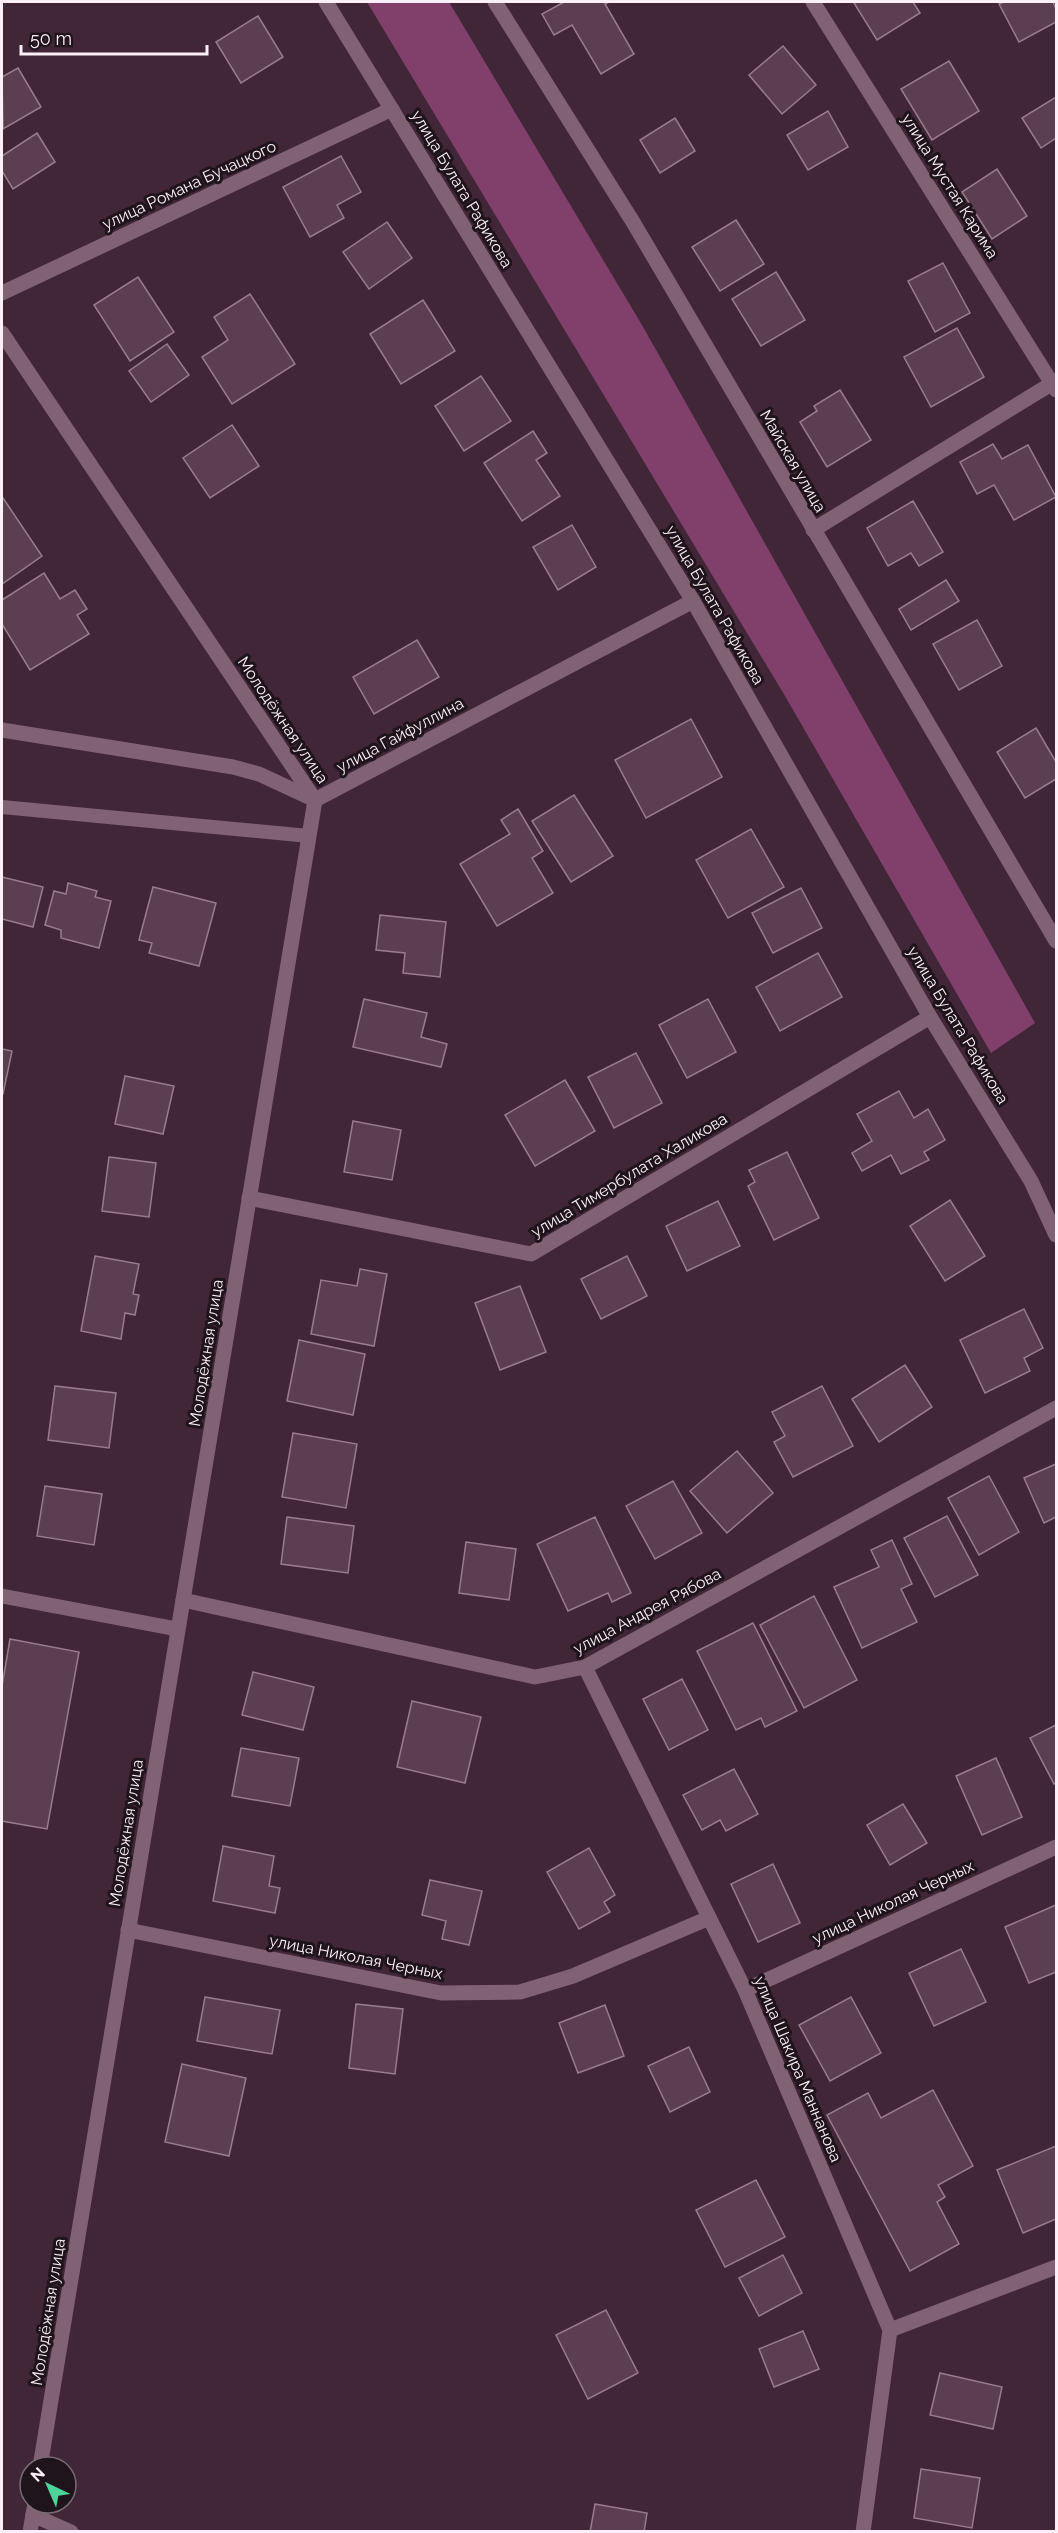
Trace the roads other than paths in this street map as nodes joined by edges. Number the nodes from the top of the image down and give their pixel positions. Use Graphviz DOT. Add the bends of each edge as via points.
graph roads {
  1 [pos="326,2"];
  2 [pos="813,2"];
  3 [pos="500,3"];
  4 [pos="392,109"];
  5 [pos="2,293"];
  6 [pos="2,333"];
  7 [pos="1055,385"];
  8 [pos="813,530"];
  9 [pos="693,601"];
  10 [pos="2,730"];
  11 [pos="315,800"];
  12 [pos="2,807"];
  13 [pos="309,836"];
  14 [pos="1056,941"];
  15 [pos="930,1017"];
  16 [pos="249,1198"];
  17 [pos="1056,1235"];
  18 [pos="1056,1408"];
  19 [pos="2,1596"];
  20 [pos="183,1600"];
  21 [pos="177,1629"];
  22 [pos="585,1666"];
  23 [pos="1056,1847"];
  24 [pos="709,1917"];
  25 [pos="129,1930"];
  26 [pos="745,1990"];
  27 [pos="1056,2266"];
  28 [pos="890,2330"];
  29 [pos="42,2455"];
  30 [pos="33,2515"];
  31 [pos="44,2515"];
  32 [pos="30,2532"];
  33 [pos="71,2532"];
  34 [pos="863,2532"];
  1 -- 4 [label="street, улица Булата Рафикова"];
  2 -- 7 [label="street, улица Мустая Карима"];
  3 -- 8 [label="street, Майская улица"];
  4 -- 5 [label="street, улица Романа Бучацкого"];
  4 -- 9 [label="street, улица Булата Рафикова"];
  6 -- 11 [label="street, Молодёжная улица"];
  7 -- 8 [label="street"];
  8 -- 14 [label="street, Майская улица"];
  9 -- 11 [label="street, улица Гайфуллина"];
  9 -- 15 [label="street, улица Булата Рафикова"];
  10 -- 11 [label="street" via="233,766"];
  11 -- 13 [label="street, Молодёжная улица"];
  12 -- 13 [label="lane"];
  13 -- 16 [label="street, Молодёжная улица"];
  15 -- 16 [label="street, улица Тимербулата Халикова" via="531,1254"];
  15 -- 17 [label="street, улица Булата Рафикова" via="1031,1181"];
  16 -- 20 [label="street, Молодёжная улица"];
  18 -- 22 [label="street, улица Андрея Рябова"];
  19 -- 21 [label="street"];
  20 -- 21 [label="street, Молодёжная улица"];
  20 -- 22 [label="street, улица Андрея Рябова" via="535,1677"];
  21 -- 25 [label="street, Молодёжная улица"];
  22 -- 24 [label="street, улица Шакира Маннанова"];
  23 -- 26 [label="street, улица Николая Черных"];
  24 -- 25 [label="street, улица Николая Черных" via="573,1976 520,1992 441,1993"];
  24 -- 26 [label="street, улица Шакира Маннанова"];
  25 -- 29 [label="street, Молодёжная улица"];
  26 -- 28 [label="street, улица Шакира Маннанова"];
  27 -- 28 [label="street"];
  28 -- 34 [label="street"];
  30 -- 32 [label="street"];
  31 -- 33 [label="street"];
}
